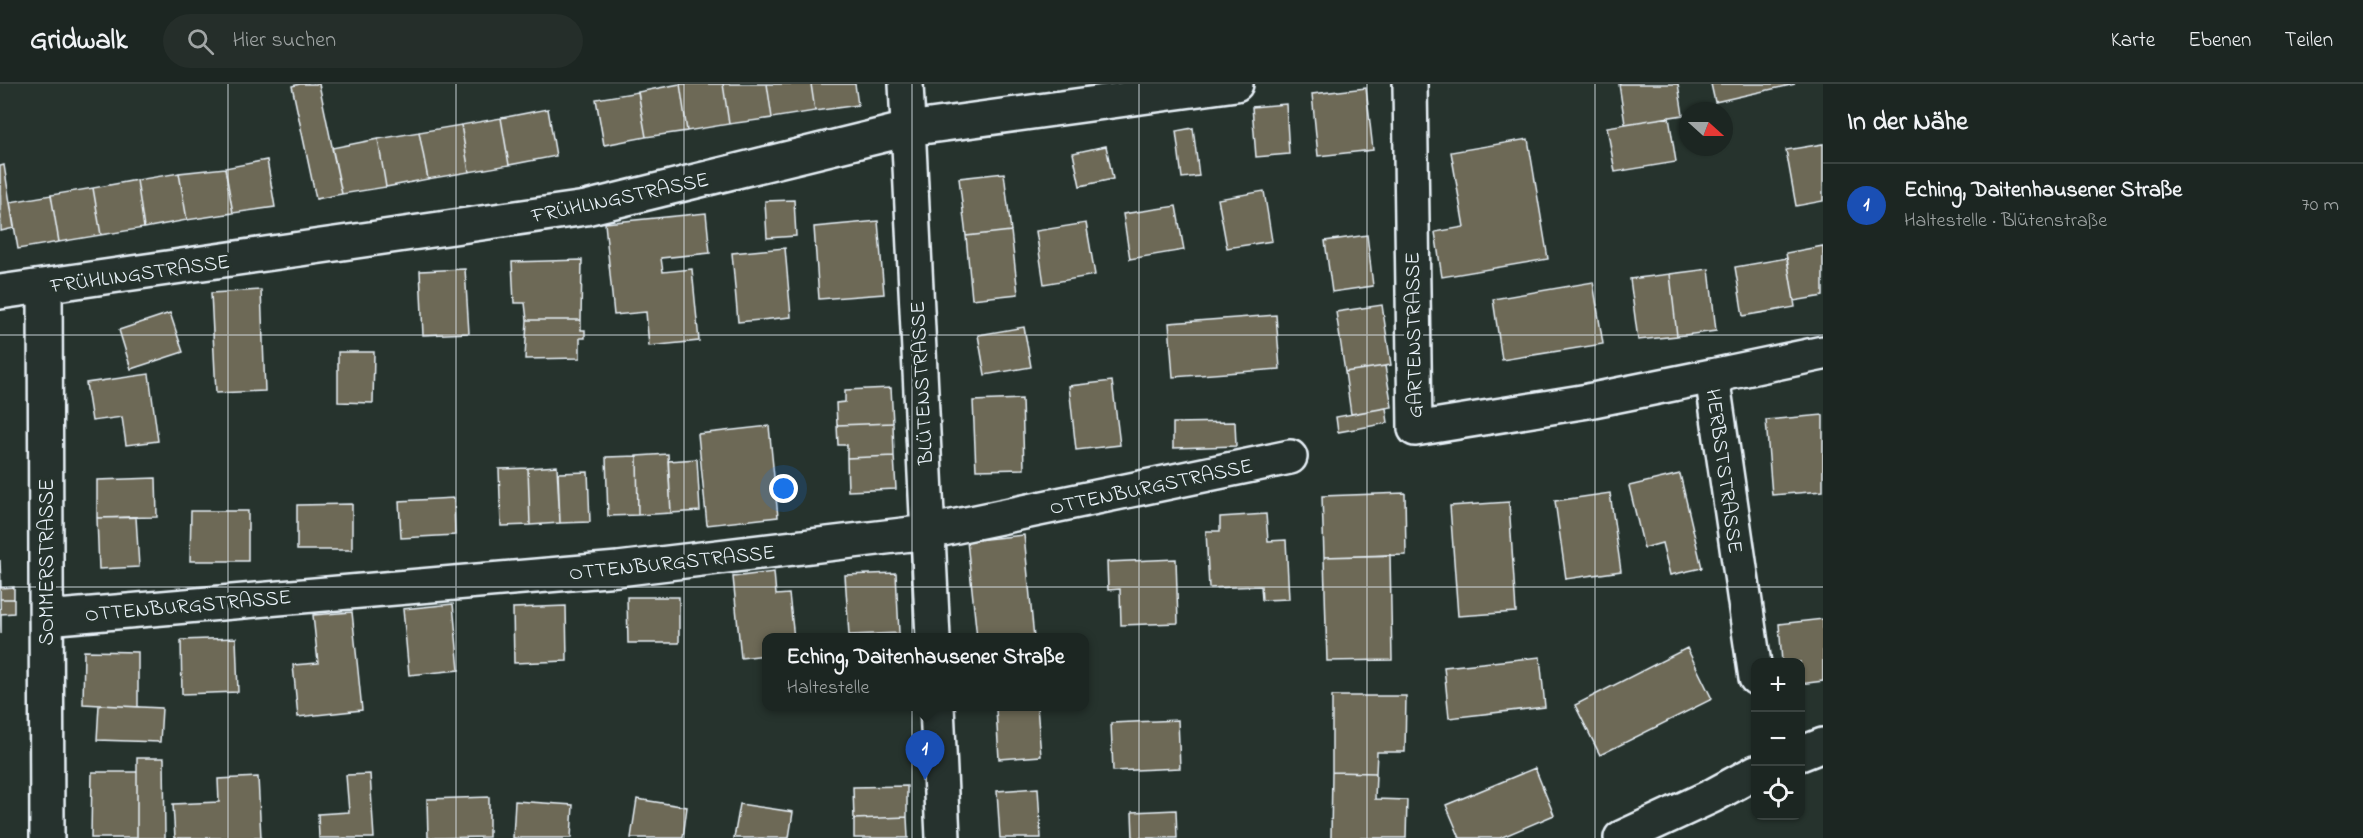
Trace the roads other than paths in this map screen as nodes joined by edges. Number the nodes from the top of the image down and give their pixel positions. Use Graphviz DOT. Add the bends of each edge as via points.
graph roads {
  1 [pos="906,84"];
  2 [pos="1236,84"];
  3 [pos="1410,84"];
  4 [pos="908,129"];
  5 [pos="45,287"];
  6 [pos="0,292"];
  7 [pos="1823,353"];
  8 [pos="1712,376"];
  9 [pos="1290,457"];
  10 [pos="928,532"];
  11 [pos="46,618"];
  12 [pos="933,633"];
  13 [pos="1752,658"];
  14 [pos="937,711"];
  15 [pos="1823,746"];
  16 [pos="1805,751"];
  17 [pos="1751,774"];
  18 [pos="47,838"];
  19 [pos="943,838"];
  20 [pos="1621,838"];
  1 -- 4 [label="street, BLÜTENSTRASSE"];
  2 -- 4 [label="street, FRÜHLINGSTRASSE"];
  3 -- 8 [label="street, GARTENSTRASSE" via="1415,429"];
  4 -- 5 [label="street, FRÜHLINGSTRASSE" via="586,208"];
  4 -- 10 [label="street, BLÜTENSTRASSE"];
  5 -- 6 [label="street, FRÜHLINGSTRASSE"];
  5 -- 11 [label="street, SOMMERSTRASSE"];
  7 -- 8 [label="street, HERBSTSTRASSE"];
  8 -- 13 [label="street, HERBSTSTRASSE"];
  9 -- 10 [label="street, OTTENBURGSTRASSE"];
  10 -- 11 [label="street, OTTENBURGSTRASSE" via="618,569"];
  10 -- 12 [label="street, BLÜTENSTRASSE"];
  11 -- 18 [label="street, SOMMERSTRASSE"];
  14 -- 19 [label="street"];
  15 -- 16 [label="street"];
  17 -- 20 [label="street"];
}
